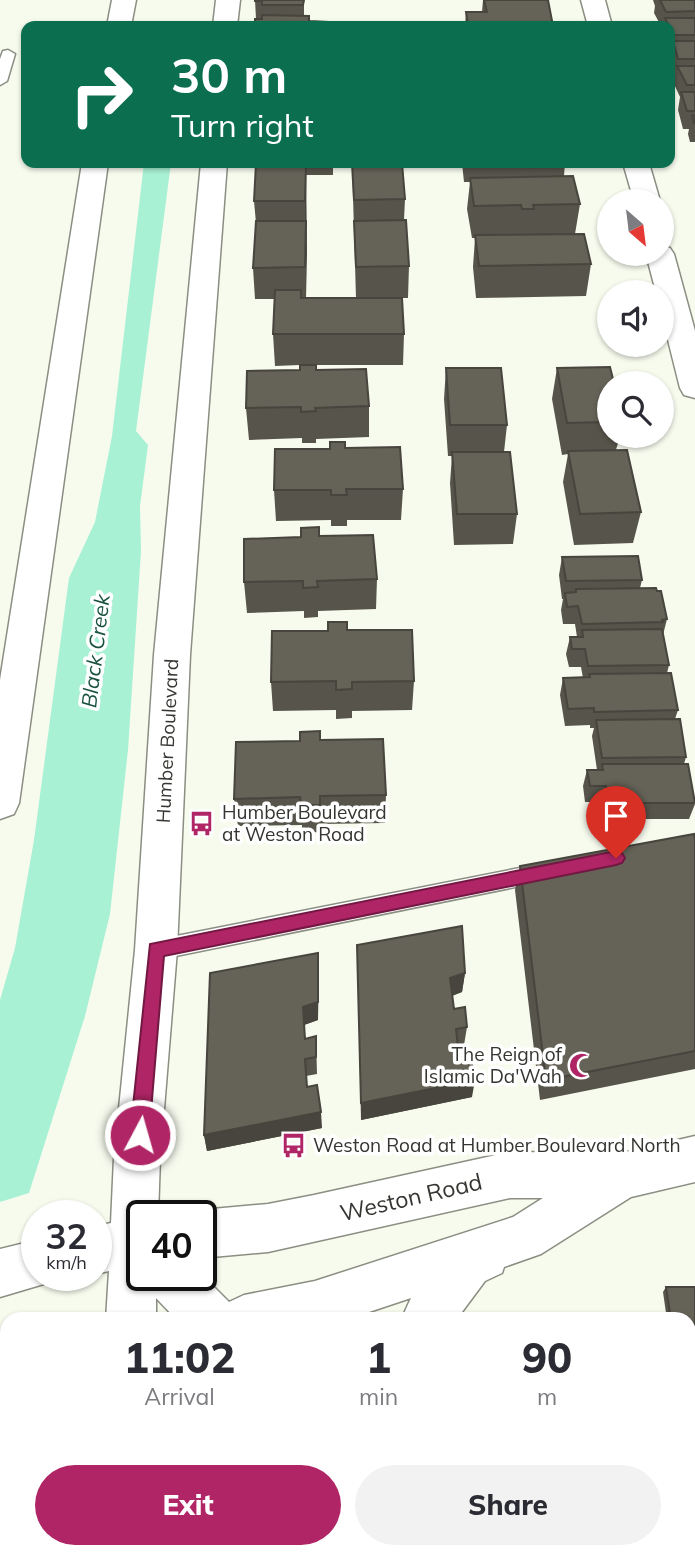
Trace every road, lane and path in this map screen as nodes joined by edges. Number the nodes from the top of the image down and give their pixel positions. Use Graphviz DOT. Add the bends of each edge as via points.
graph roads {
  1 [pos="124,0"];
  2 [pos="228,0"];
  3 [pos="593,0"];
  4 [pos="120,21"];
  5 [pos="226,21"];
  6 [pos="599,21"];
  7 [pos="8,54"];
  8 [pos="0,81"];
  9 [pos="94,168"];
  10 [pos="214,168"];
  11 [pos="637,168"];
  12 [pos="644,189"];
  13 [pos="663,266"];
  14 [pos="694,379"];
  15 [pos="11,647"];
  16 [pos="0,803"];
  17 [pos="561,869"];
  18 [pos="156,950"];
  19 [pos="695,1159"];
  20 [pos="621,1176"];
  21 [pos="133,1200"];
  22 [pos="268,1228"];
  23 [pos="217,1233"];
  24 [pos="524,1237"];
  25 [pos="217,1259"];
  26 [pos="21,1268"];
  27 [pos="0,1273"];
  28 [pos="130,1291"];
  29 [pos="185,1291"];
  30 [pos="131,1312"];
  31 [pos="204,1312"];
  32 [pos="282,1312"];
  33 [pos="431,1312"];
  1 -- 4 [label="street"];
  2 -- 5 [label="street"];
  3 -- 6 [label="street"];
  7 -- 8 [label="lane"];
  9 -- 15 [label="street"];
  10 -- 18 [label="street, Humber Boulevard" via="172,655"];
  11 -- 12 [label="street"];
  13 -- 14 [label="street"];
  15 -- 16 [label="street"];
  17 -- 18 [label="lane"];
  18 -- 21 [label="street, Humber Boulevard"];
  19 -- 20 [label="street, Weston Road"];
  20 -- 22 [label="street, Weston Road" via="510,1175"];
  20 -- 24 [label="street, Weston Road"];
  22 -- 23 [label="street, Weston Road"];
  22 -- 25 [label="street"];
  24 -- 32 [label="street, Weston Road"];
  24 -- 33 [label="street" via="468,1264"];
  26 -- 27 [label="street"];
  28 -- 30 [label="street, Humber Boulevard"];
  29 -- 31 [label="street"];
}
